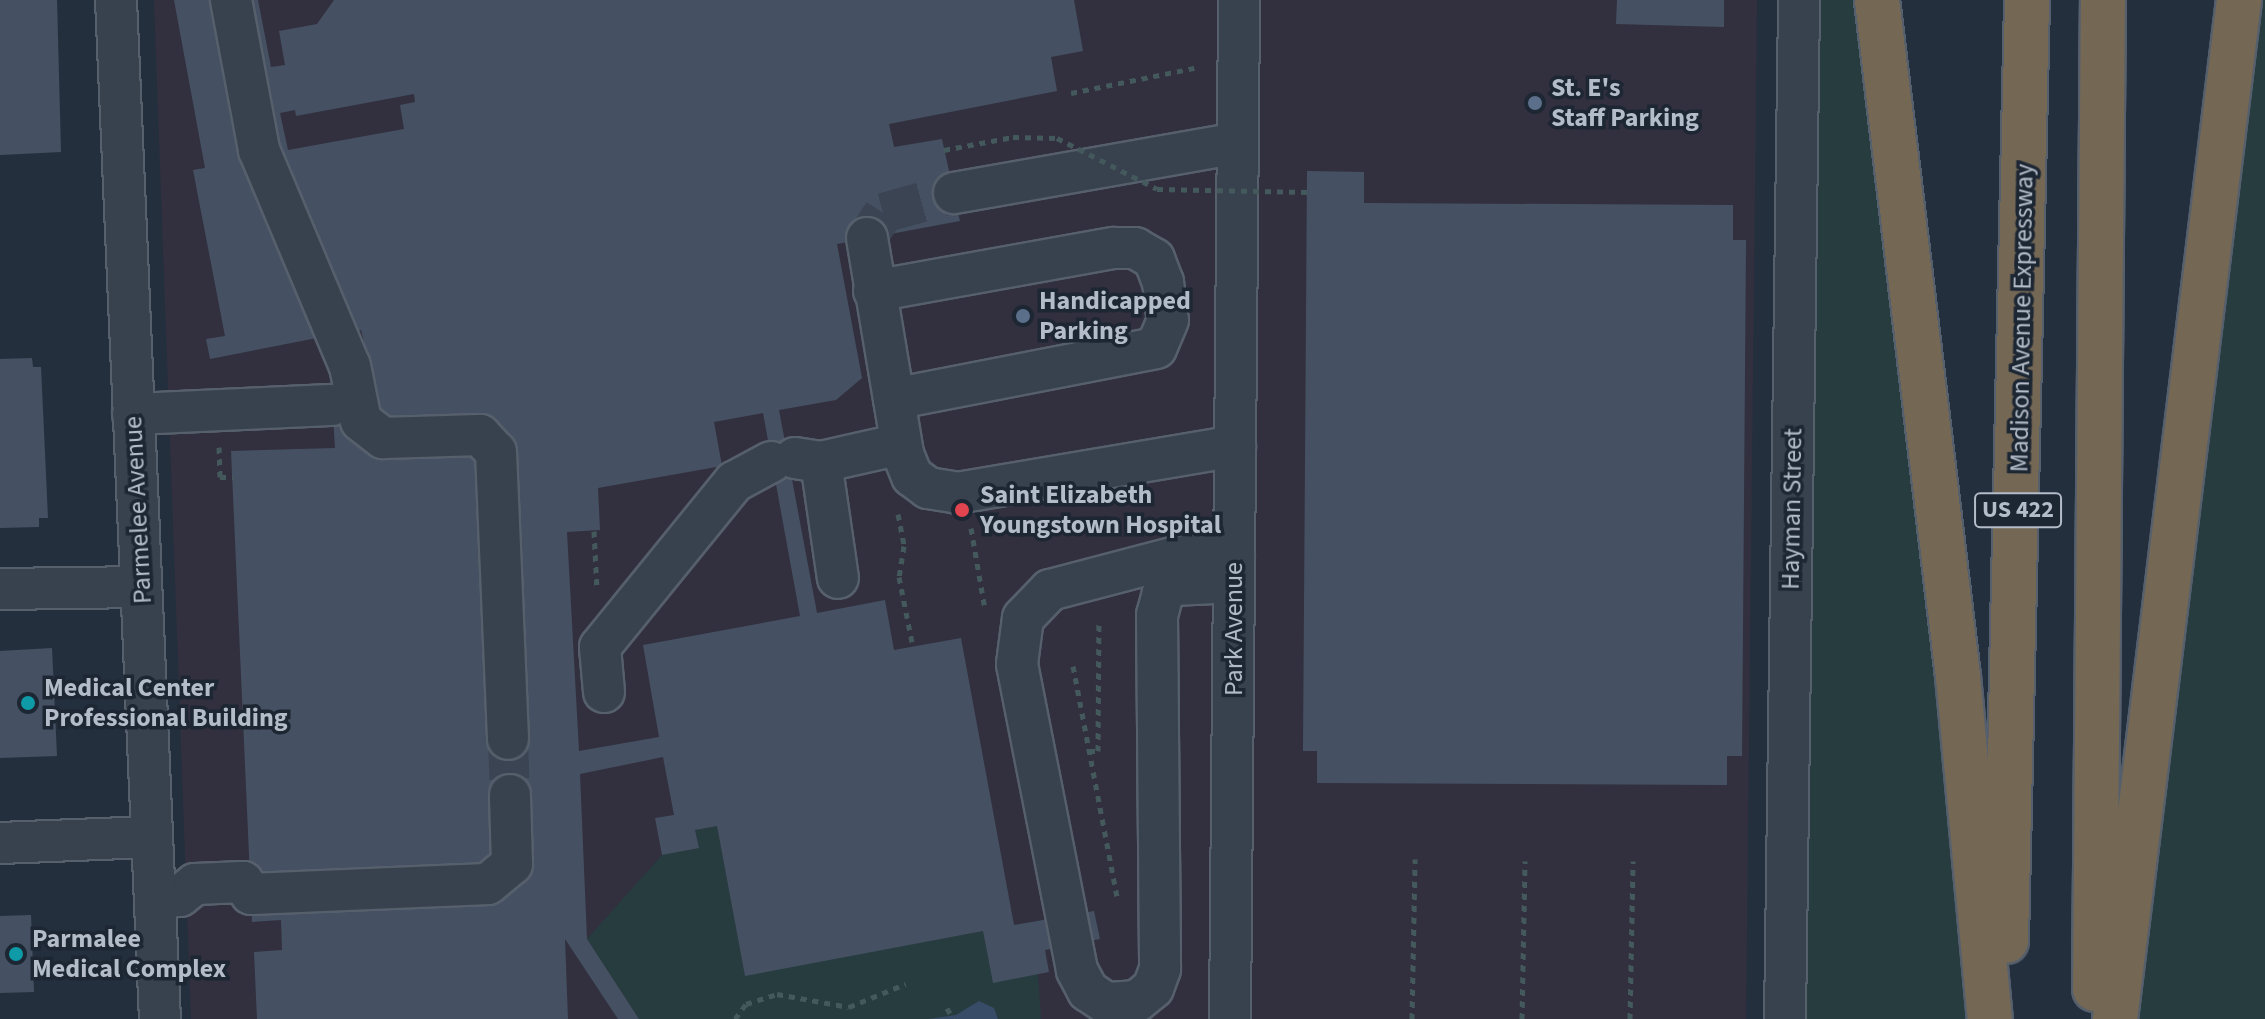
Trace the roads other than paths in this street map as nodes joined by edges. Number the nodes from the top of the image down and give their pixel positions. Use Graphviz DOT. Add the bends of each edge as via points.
graph roads {
  1 [pos="116,0"];
  2 [pos="231,0"];
  3 [pos="1239,0"];
  4 [pos="1799,0"];
  5 [pos="1877,0"];
  6 [pos="2027,0"];
  7 [pos="2103,0"];
  8 [pos="2239,0"];
  9 [pos="1237,143"];
  10 [pos="954,193"];
  11 [pos="867,238"];
  12 [pos="874,291"];
  13 [pos="894,399"];
  14 [pos="332,405"];
  15 [pos="133,414"];
  16 [pos="901,444"];
  17 [pos="1235,446"];
  18 [pos="794,461"];
  19 [pos="1234,567"];
  20 [pos="1103,576"];
  21 [pos="838,578"];
  22 [pos="141,587"];
  23 [pos="0,589"];
  24 [pos="1157,615"];
  25 [pos="604,692"];
  26 [pos="508,739"];
  27 [pos="510,795"];
  28 [pos="152,837"];
  29 [pos="0,843"];
  30 [pos="167,897"];
  31 [pos="160,1019"];
  32 [pos="1230,1019"];
  33 [pos="1785,1019"];
  34 [pos="1990,1019"];
  35 [pos="2003,1019"];
  36 [pos="2095,1019"];
  37 [pos="2115,1019"];
  1 -- 15 [label="street, Parmelee Avenue"];
  2 -- 26 [label="street" via="259,150 350,366 361,421 383,438 471,433 496,452"];
  3 -- 9 [label="street, Park Avenue"];
  4 -- 33 [label="street, Hayman Street"];
  5 -- 34 [label="highway" via="1958,676"];
  6 -- 35 [label="highway, Madison Avenue Expressway / US 422"];
  7 -- 36 [label="highway, US 422"];
  8 -- 37 [label="highway"];
  9 -- 10 [label="street"];
  9 -- 17 [label="street, Park Avenue"];
  11 -- 12 [label="street"];
  12 -- 13 [label="street"];
  12 -- 13 [label="street" via="1114,248 1135,248 1154,259 1163,282 1168,320 1156,348"];
  13 -- 16 [label="street"];
  14 -- 15 [label="street"];
  15 -- 22 [label="street, Parmelee Avenue"];
  16 -- 17 [label="street" via="912,476 928,488 958,493"];
  16 -- 18 [label="street"];
  17 -- 19 [label="street, Park Avenue"];
  18 -- 21 [label="street"];
  18 -- 25 [label="street" via="734,482 600,647"];
  19 -- 20 [label="street" via="1176,557"];
  19 -- 24 [label="street" via="1174,585 1163,593"];
  19 -- 32 [label="street, Park Avenue"];
  20 -- 24 [label="street" via="1142,587"];
  20 -- 24 [label="street" via="1041,595 1023,618 1017,664 1077,970 1088,991 1117,1005 1146,995 1160,969"];
  22 -- 23 [label="street"];
  22 -- 28 [label="street, Parmelee Avenue"];
  27 -- 30 [label="street" via="512,864 488,884 251,894 243,882 195,884"];
  28 -- 29 [label="street"];
  28 -- 30 [label="street, Parmelee Avenue"];
  30 -- 31 [label="street, Parmelee Avenue"];
}
